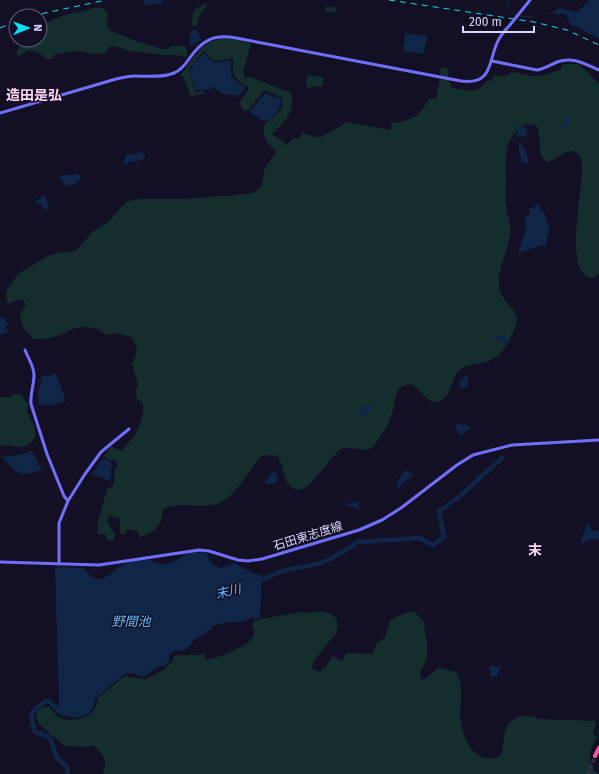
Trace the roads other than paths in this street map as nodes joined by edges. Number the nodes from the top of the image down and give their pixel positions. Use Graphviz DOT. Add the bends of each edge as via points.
graph roads {
  1 [pos="530,0"];
  2 [pos="492,61"];
  3 [pos="599,70"];
  4 [pos="0,113"];
  5 [pos="25,350"];
  6 [pos="129,429"];
  7 [pos="599,440"];
  8 [pos="68,501"];
  9 [pos="0,562"];
  10 [pos="59,564"];
  11 [pos="599,748"];
  12 [pos="595,756"];
  1 -- 2 [label="street, bridge" via="497,43"];
  2 -- 3 [label="street" via="537,70 558,62 573,60"];
  2 -- 4 [label="street" via="490,69 483,77 467,82 222,36 204,42 175,73 166,76 116,79"];
  5 -- 8 [label="street" via="34,373 31,404 47,454"];
  6 -- 8 [label="street" via="101,452"];
  7 -- 10 [label="street, 石田東志度線" via="512,445 473,455 382,520 359,530 262,559 238,560 198,550 99,565"];
  8 -- 10 [label="street" via="59,524"];
  9 -- 10 [label="street, 石田東志度線"];
  11 -- 12 [label="highway"];
}
